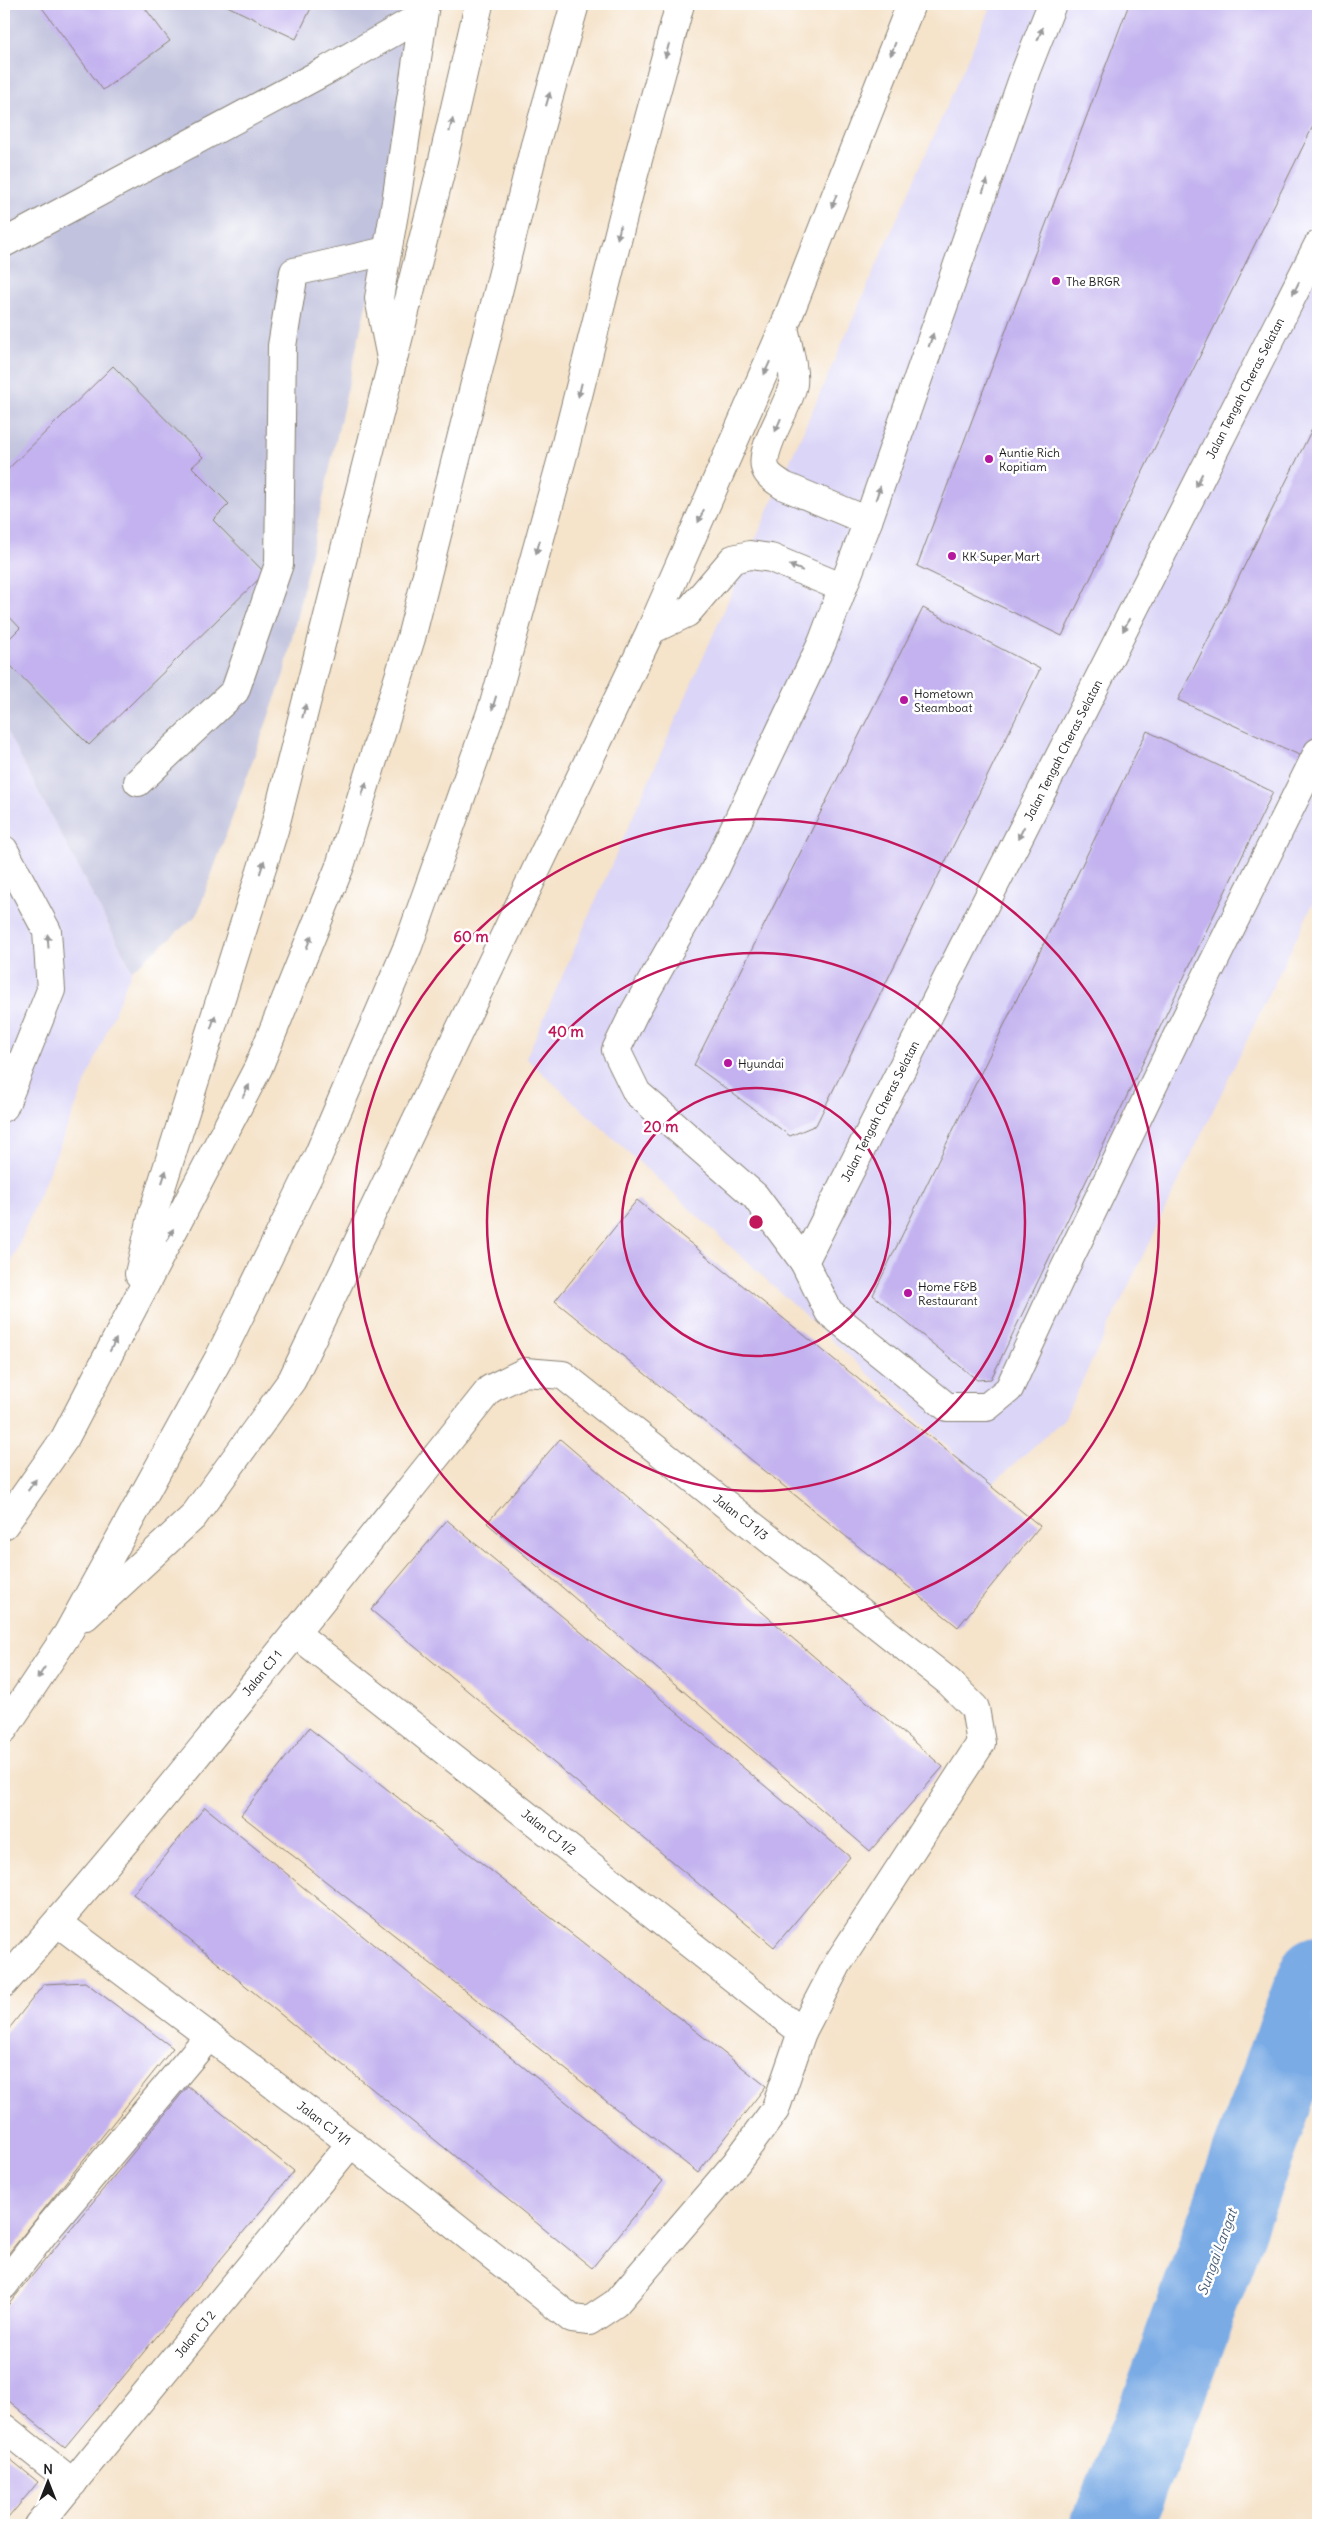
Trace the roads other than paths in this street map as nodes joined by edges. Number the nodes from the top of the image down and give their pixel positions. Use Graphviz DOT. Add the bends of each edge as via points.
graph roads {
  1 [pos="479,4"];
  2 [pos="576,4"];
  3 [pos="680,4"];
  4 [pos="911,4"];
  5 [pos="1052,4"];
  6 [pos="424,9"];
  7 [pos="4,243"];
  8 [pos="1318,245"];
  9 [pos="386,251"];
  10 [pos="784,328"];
  11 [pos="392,363"];
  12 [pos="868,521"];
  13 [pos="841,588"];
  14 [pos="651,630"];
  15 [pos="1318,752"];
  16 [pos="138,782"];
  17 [pos="4,850"];
  18 [pos="4,1108"];
  19 [pos="804,1262"];
  20 [pos="132,1310"];
  21 [pos="525,1372"];
  22 [pos="4,1525"];
  23 [pos="68,1633"];
  24 [pos="295,1633"];
  25 [pos="4,1729"];
  26 [pos="57,1922"];
  27 [pos="4,1983"];
  28 [pos="802,2032"];
  29 [pos="209,2036"];
  30 [pos="351,2143"];
  31 [pos="4,2285"];
  32 [pos="590,2321"];
  33 [pos="4,2428"];
  34 [pos="73,2483"];
  35 [pos="38,2525"];
  11 -- 1 [label="main road, one-way"];
  20 -- 2 [label="main road, one-way" via="258,1068 340,866 411,638 535,146"];
  3 -- 23 [label="main road, one-way" via="563,455 494,704 408,946 318,1156 219,1358"];
  4 -- 10 [label="main road, one-way"];
  12 -- 5 [label="main road, one-way"];
  6 -- 7 [label="main road" via="327,70"];
  6 -- 9 [label="main road"];
  8 -- 19 [label="main road, Jalan Tengah Cheras Selatan, one-way"];
  9 -- 11 [label="main road" via="379,298"];
  9 -- 16 [label="main road" via="294,272 282,346 279,564 235,691"];
  10 -- 12 [label="main road, one-way" via="793,382 790,397 765,456 765,469 784,486"];
  10 -- 14 [label="main road, one-way"];
  20 -- 11 [label="main road, one-way" via="153,1213 274,830"];
  12 -- 13 [label="main road"];
  13 -- 14 [label="main road, one-way" via="771,558 750,555 733,559 687,614"];
  13 -- 19 [label="main road" via="822,643 719,860 616,1050 636,1093 755,1196"];
  14 -- 23 [label="main road" via="292,1380 193,1518"];
  15 -- 19 [label="main road" via="1164,1063 1009,1389 987,1407 947,1407 829,1312"];
  18 -- 17 [label="main road, one-way" via="51,990 47,931"];
  22 -- 20 [label="main road, one-way" via="65,1438"];
  21 -- 24 [label="main road, Jalan CJ 1" via="490,1389"];
  21 -- 28 [label="main road, Jalan CJ 1/3" via="563,1375 949,1682 975,1708 981,1743 838,1963"];
  23 -- 25 [label="main road, one-way"];
  24 -- 26 [label="main road, Jalan CJ 1"];
  24 -- 28 [label="main road, Jalan CJ 1/2"];
  26 -- 27 [label="main road, Jalan CJ 1"];
  26 -- 29 [label="main road, Jalan CJ 1/1"];
  28 -- 32 [label="main road, Jalan CJ 1/3" via="775,2110 736,2163 616,2303"];
  29 -- 30 [label="main road, Jalan CJ 1/1"];
  29 -- 31 [label="main road"];
  30 -- 32 [label="main road, Jalan CJ 1/1" via="572,2319"];
  30 -- 34 [label="main road, Jalan CJ 2"];
  33 -- 34 [label="main road"];
  34 -- 35 [label="main road, Jalan CJ 2"];
}
